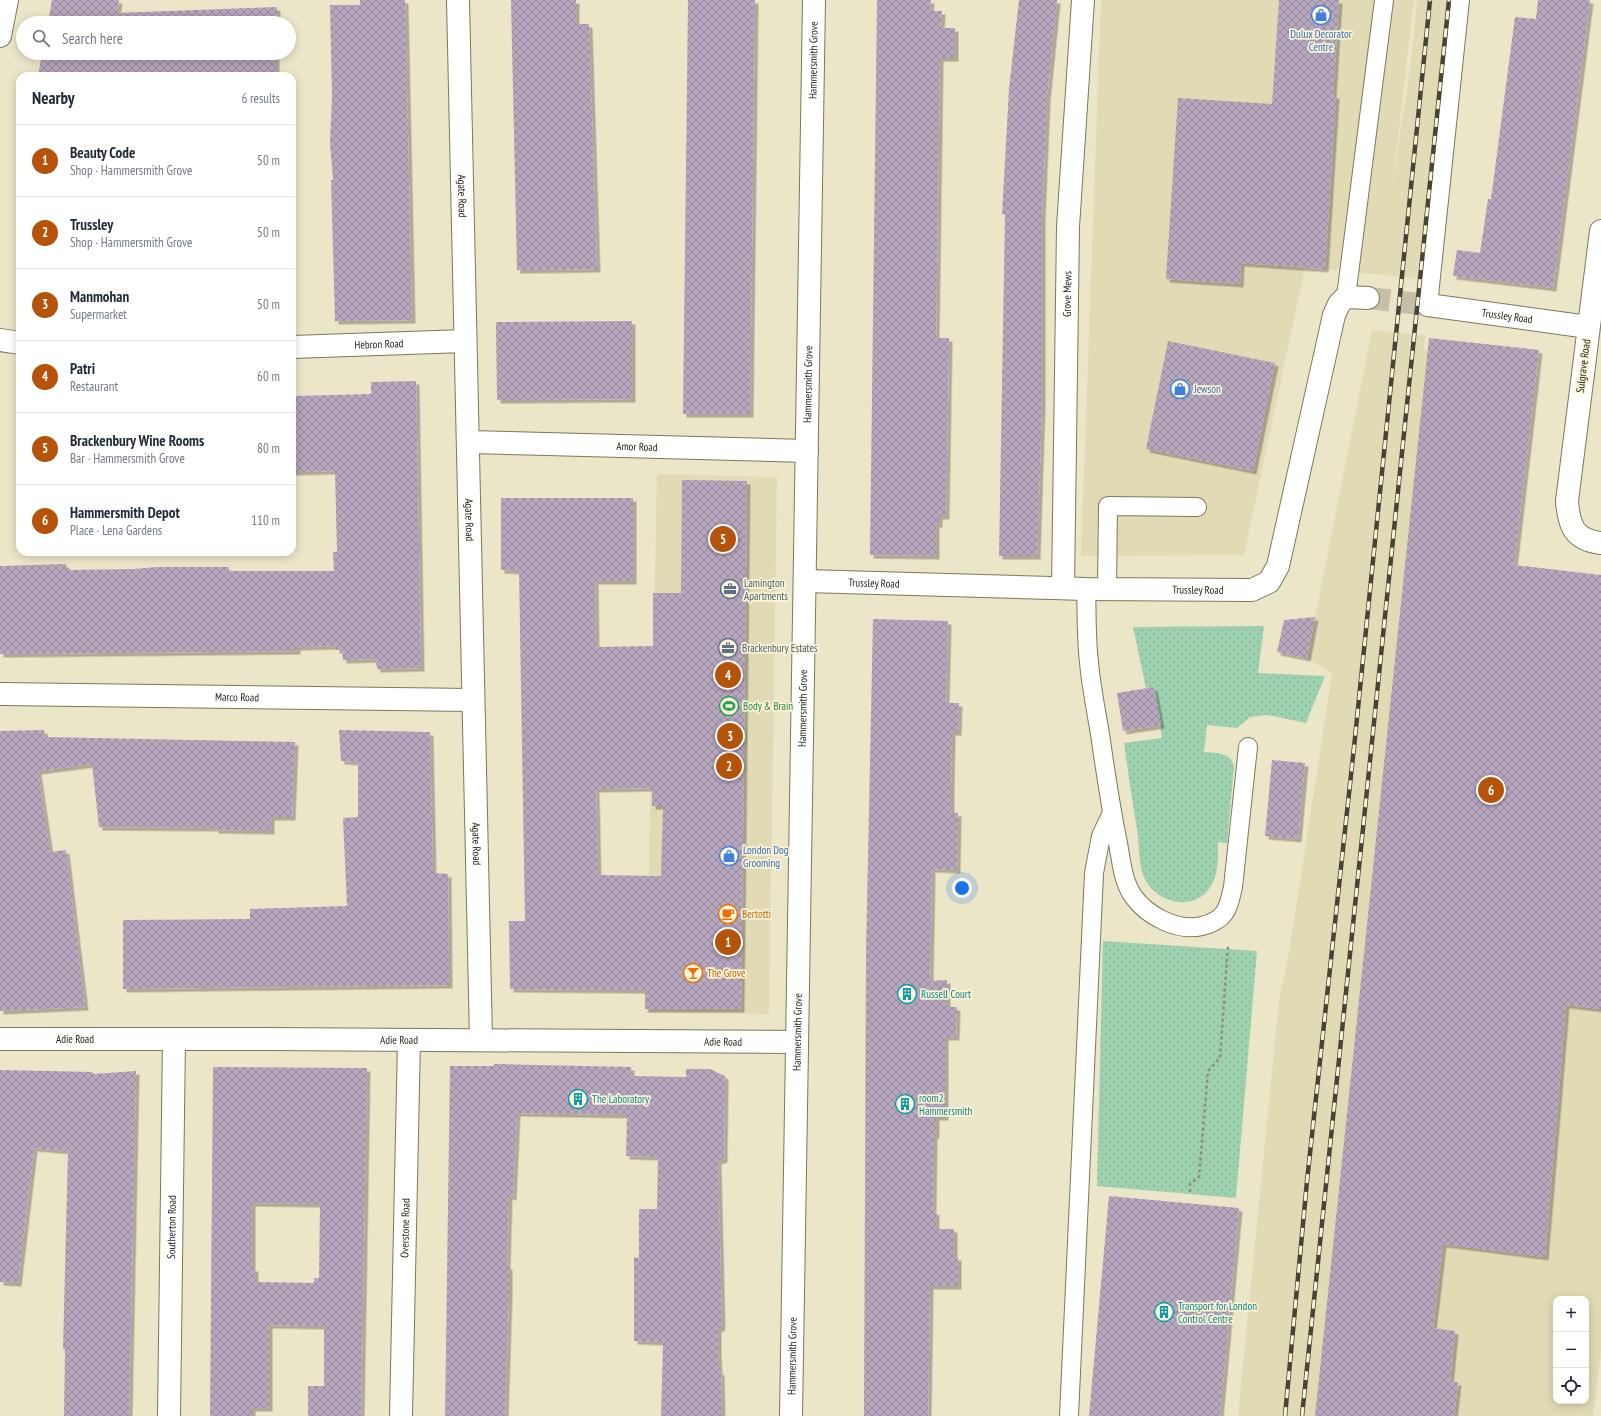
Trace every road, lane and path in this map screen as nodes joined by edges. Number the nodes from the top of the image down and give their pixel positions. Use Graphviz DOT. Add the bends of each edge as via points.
graph roads {
  1 [pos="7,0"];
  2 [pos="458,0"];
  3 [pos="814,0"];
  4 [pos="1083,0"];
  5 [pos="1384,0"];
  6 [pos="1460,0"];
  7 [pos="0,36"];
  8 [pos="1601,231"];
  9 [pos="1346,297"];
  10 [pos="1368,298"];
  11 [pos="1428,305"];
  12 [pos="1588,327"];
  13 [pos="0,340"];
  14 [pos="466,341"];
  15 [pos="16,342"];
  16 [pos="296,347"];
  17 [pos="468,442"];
  18 [pos="807,452"];
  19 [pos="1197,507"];
  20 [pos="1601,543"];
  21 [pos="806,581"];
  22 [pos="1063,588"];
  23 [pos="1096,589"];
  24 [pos="0,694"];
  25 [pos="473,700"];
  26 [pos="1248,747"];
  27 [pos="1112,813"];
  28 [pos="1212,924"];
  29 [pos="0,1039"];
  30 [pos="174,1039"];
  31 [pos="409,1040"];
  32 [pos="481,1040"];
  33 [pos="797,1042"];
  34 [pos="1190,1192"];
  35 [pos="169,1416"];
  36 [pos="402,1416"];
  37 [pos="791,1416"];
  38 [pos="1069,1416"];
  1 -- 7 [label="street"];
  2 -- 14 [label="street, Agate Road"];
  3 -- 18 [label="street, Hammersmith Grove"];
  4 -- 22 [label="street, Grove Mews" via="1068,227"];
  5 -- 9 [label="lane"];
  6 -- 11 [label="lane"];
  8 -- 12 [label="street, Sulgrave Road"];
  9 -- 10 [label="street"];
  9 -- 23 [label="street, Trussley Road" via="1334,315 1278,566 1269,582 1252,590"];
  11 -- 12 [label="street, Trussley Road"];
  12 -- 20 [label="street, Sulgrave Road" via="1567,501 1568,517 1575,532 1590,542"];
  13 -- 15 [label="street"];
  14 -- 16 [label="street, Hebron Road"];
  14 -- 17 [label="street, Agate Road"];
  17 -- 18 [label="street, Amor Road"];
  17 -- 25 [label="street, Agate Road"];
  18 -- 21 [label="street, Hammersmith Grove"];
  19 -- 23 [label="lane" via="1108,506"];
  21 -- 22 [label="street, Trussley Road"];
  21 -- 33 [label="street, Hammersmith Grove"];
  22 -- 23 [label="street, Trussley Road"];
  23 -- 27 [label="lane" via="1089,661"];
  24 -- 25 [label="street, Marco Road"];
  25 -- 32 [label="street, Agate Road"];
  26 -- 28 [label="lane" via="1233,887 1223,916"];
  27 -- 28 [label="lane" via="1125,878 1132,895 1143,908 1183,927"];
  27 -- 38 [label="lane" via="1101,836 1094,873"];
  28 -- 34 [label="path" via="1229,940 1220,1058 1208,1071 1199,1177 1190,1184"];
  29 -- 30 [label="street, Adie Road"];
  30 -- 31 [label="street, Adie Road"];
  30 -- 35 [label="street, Southerton Road"];
  31 -- 32 [label="street, Adie Road"];
  31 -- 36 [label="street, Overstone Road"];
  32 -- 33 [label="street, Adie Road"];
  33 -- 37 [label="street, Hammersmith Grove"];
}
